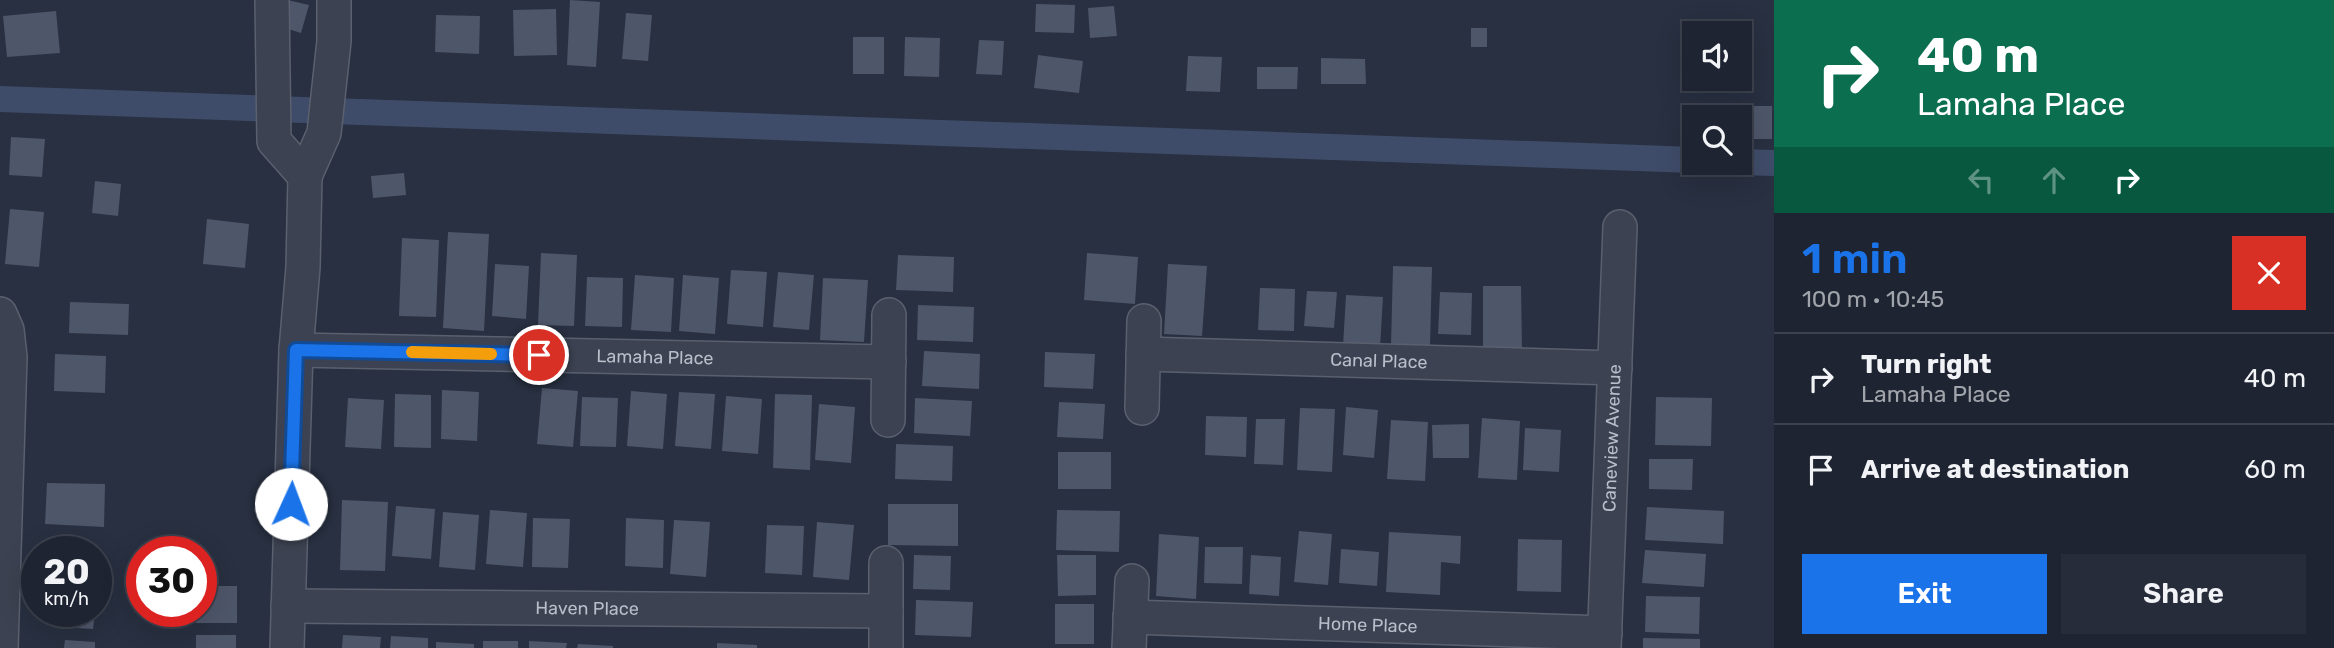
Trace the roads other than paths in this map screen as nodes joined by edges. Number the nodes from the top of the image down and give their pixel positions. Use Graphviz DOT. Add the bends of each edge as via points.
graph roads {
  1 [pos="272,0"];
  2 [pos="334,0"];
  3 [pos="304,176"];
  4 [pos="1620,227"];
  5 [pos="0,314"];
  6 [pos="889,315"];
  7 [pos="1144,321"];
  8 [pos="296,350"];
  9 [pos="1143,354"];
  10 [pos="888,362"];
  11 [pos="1615,368"];
  12 [pos="1142,408"];
  13 [pos="888,420"];
  14 [pos="886,562"];
  15 [pos="1132,581"];
  16 [pos="288,606"];
  17 [pos="886,611"];
  18 [pos="1130,632"];
  19 [pos="1604,640"];
  20 [pos="1,648"];
  21 [pos="287,648"];
  22 [pos="886,648"];
  1 -- 3 [label="street" via="274,141"];
  2 -- 3 [label="street" via="324,133"];
  3 -- 8 [label="street"];
  4 -- 11 [label="street, Caneview Avenue"];
  5 -- 20 [label="street" via="10,357"];
  6 -- 10 [label="street"];
  7 -- 9 [label="street"];
  8 -- 10 [label="street, Lamaha Place"];
  8 -- 16 [label="street"];
  9 -- 11 [label="street, Canal Place"];
  9 -- 12 [label="street"];
  10 -- 13 [label="street"];
  11 -- 19 [label="street, Caneview Avenue"];
  14 -- 17 [label="street"];
  15 -- 18 [label="street"];
  16 -- 17 [label="street, Haven Place"];
  16 -- 21 [label="street"];
  17 -- 22 [label="street"];
  18 -- 19 [label="street, Home Place"];
}
